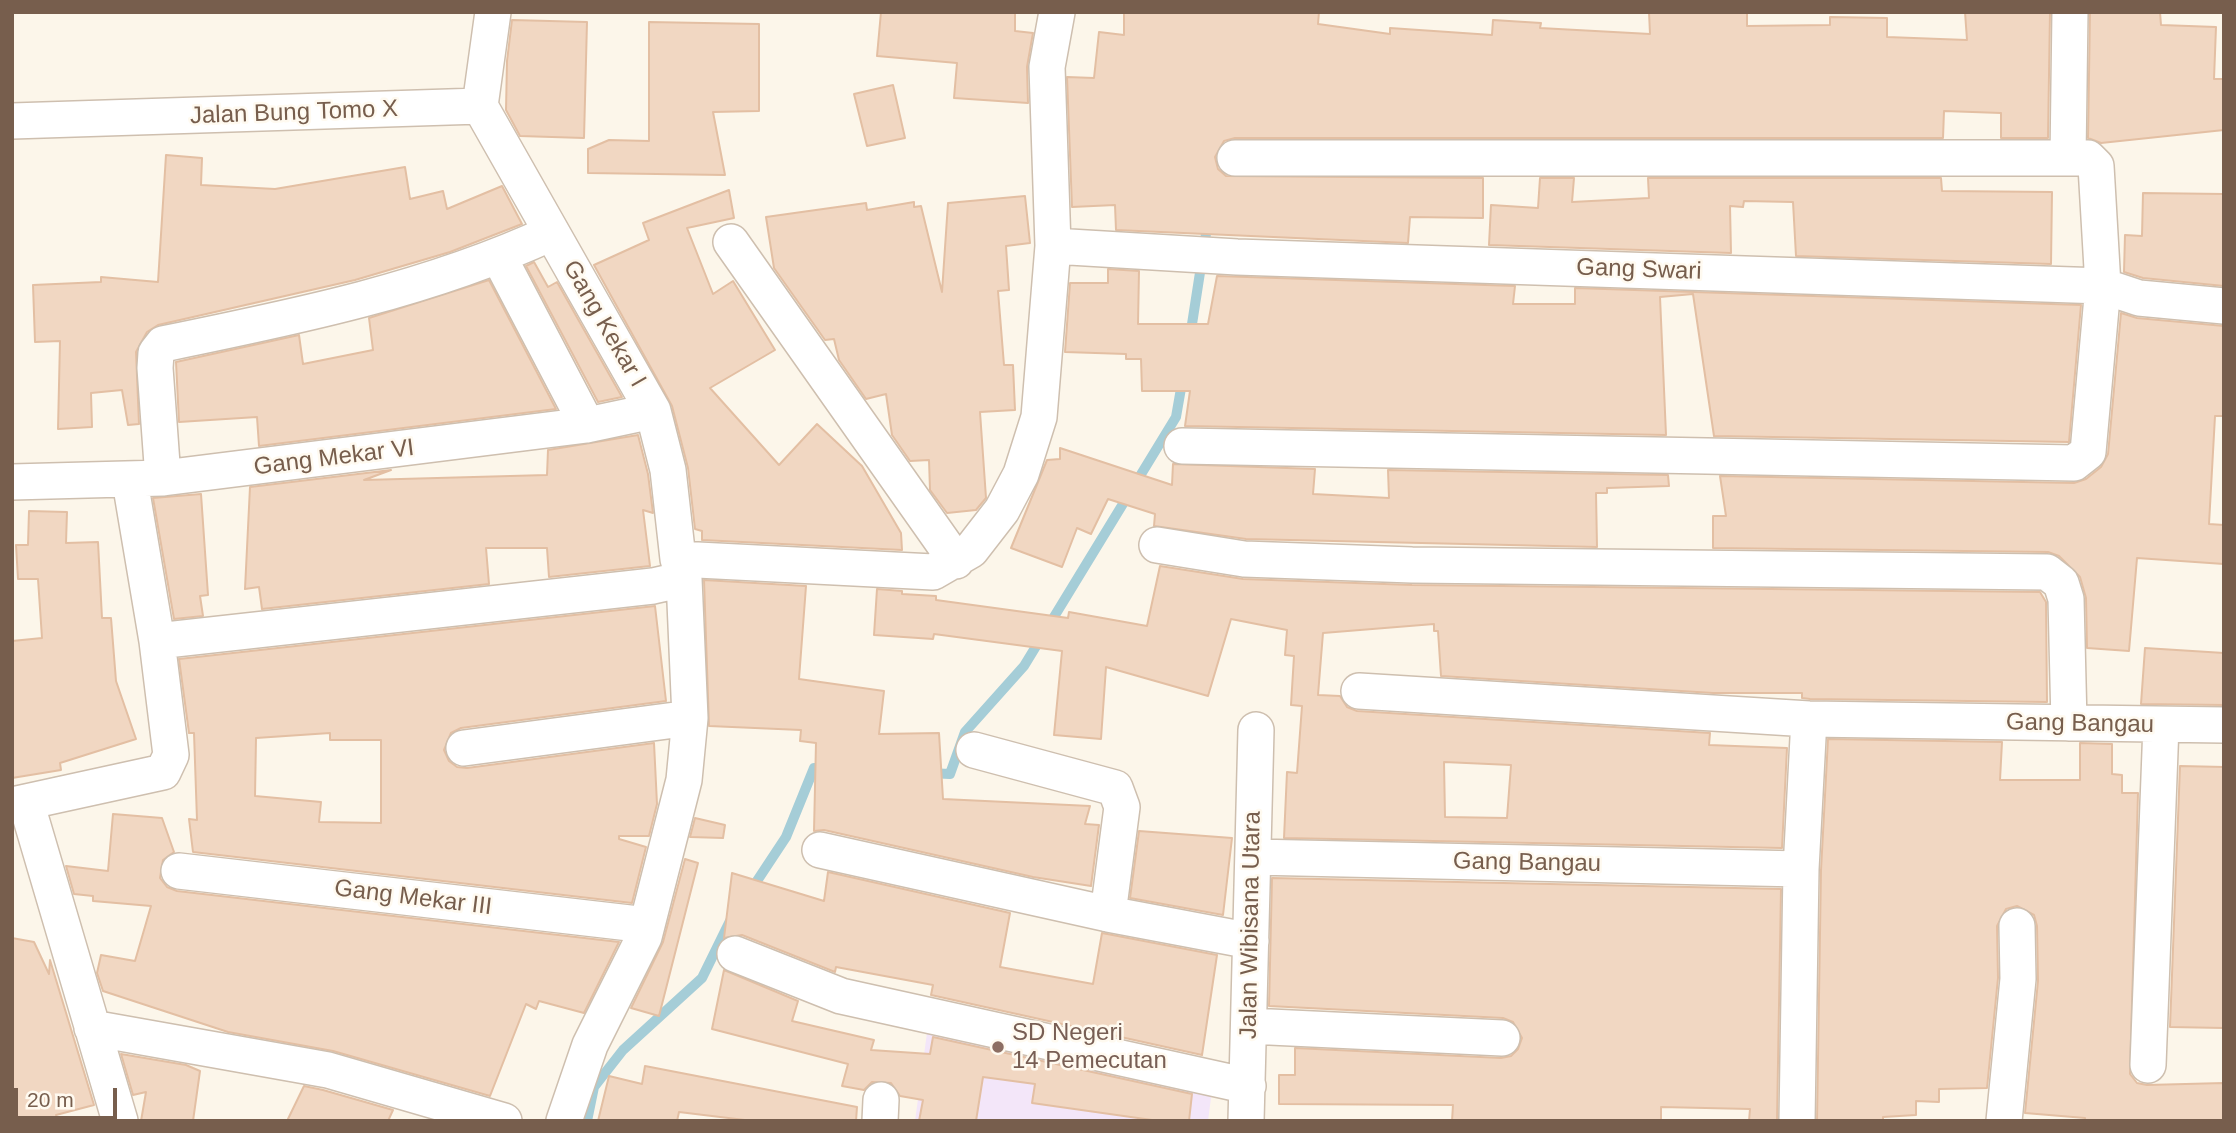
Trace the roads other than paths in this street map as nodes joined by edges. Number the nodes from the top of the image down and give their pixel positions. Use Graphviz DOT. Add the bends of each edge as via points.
graph roads {
  1 [pos="492,12"];
  2 [pos="1057,12"];
  3 [pos="2070,12"];
  4 [pos="480,106"];
  5 [pos="12,121"];
  6 [pos="1235,158"];
  7 [pos="2067,158"];
  8 [pos="551,233"];
  9 [pos="731,242"];
  10 [pos="1053,246"];
  11 [pos="499,257"];
  12 [pos="2103,286"];
  13 [pos="2224,306"];
  14 [pos="653,411"];
  15 [pos="587,425"];
  16 [pos="1182,446"];
  17 [pos="146,479"];
  18 [pos="12,482"];
  19 [pos="1157,545"];
  20 [pos="956,561"];
  21 [pos="681,569"];
  22 [pos="157,641"];
  23 [pos="1359,691"];
  24 [pos="690,718"];
  25 [pos="1810,719"];
  26 [pos="2069,723"];
  27 [pos="2161,725"];
  28 [pos="2224,725"];
  29 [pos="1256,730"];
  30 [pos="464,748"];
  31 [pos="974,750"];
  32 [pos="19,803"];
  33 [pos="820,850"];
  34 [pos="1253,857"];
  35 [pos="1801,869"];
  36 [pos="178,871"];
  37 [pos="1108,914"];
  38 [pos="646,925"];
  39 [pos="2017,926"];
  40 [pos="1251,941"];
  41 [pos="735,954"];
  42 [pos="1249,1026"];
  43 [pos="93,1028"];
  44 [pos="1502,1038"];
  45 [pos="2148,1065"];
  46 [pos="1248,1086"];
  47 [pos="120,1121"];
  48 [pos="504,1121"];
  49 [pos="564,1121"];
  50 [pos="1246,1121"];
  51 [pos="1797,1121"];
  52 [pos="2004,1121"];
  1 -- 4 [label="street"];
  2 -- 10 [label="street" via="1047,66"];
  3 -- 7 [label="street"];
  4 -- 5 [label="street, Jalan Bung Tomo X"];
  4 -- 8 [label="street, Gang Kekar I"];
  6 -- 7 [label="street"];
  7 -- 12 [label="street" via="2088,158 2096,166"];
  8 -- 11 [label="street"];
  8 -- 14 [label="street, Gang Kekar I"];
  9 -- 20 [label="street"];
  10 -- 12 [label="street, Gang Swari" via="1154,254"];
  10 -- 20 [label="street" via="1039,417 1021,474 1002,509 971,550"];
  11 -- 15 [label="street"];
  11 -- 17 [label="street" via="289,318 163,344 156,353"];
  12 -- 13 [label="street, Gang Swari" via="2139,298"];
  12 -- 16 [label="street" via="2088,452 2074,463"];
  14 -- 15 [label="street, Gang Mekar VI"];
  14 -- 21 [label="street, Gang Kekar I" via="668,470"];
  15 -- 17 [label="street, Gang Mekar VI"];
  17 -- 18 [label="street, Gang Mekar VI"];
  17 -- 22 [label="street"];
  19 -- 26 [label="street" via="1244,559 1412,565 2047,572 2061,583 2066,599"];
  20 -- 21 [label="street" via="933,572"];
  21 -- 22 [label="street" via="653,586"];
  21 -- 24 [label="street, Gang Kekar I"];
  22 -- 32 [label="street" via="171,755 163,772"];
  23 -- 25 [label="street, Gang Bangau"];
  24 -- 30 [label="street"];
  24 -- 38 [label="street, Gang Kekar I" via="684,780"];
  25 -- 26 [label="street, Gang Bangau"];
  25 -- 35 [label="street"];
  26 -- 27 [label="street, Gang Bangau"];
  27 -- 28 [label="street, Gang Bangau"];
  27 -- 45 [label="street"];
  29 -- 34 [label="street, Jalan Wibisana Utara"];
  31 -- 37 [label="street" via="1115,788 1122,807"];
  32 -- 43 [label="street"];
  33 -- 37 [label="street"];
  34 -- 35 [label="street, Gang Bangau"];
  34 -- 40 [label="street, Jalan Wibisana Utara"];
  35 -- 51 [label="street"];
  36 -- 38 [label="street, Gang Mekar III"];
  37 -- 40 [label="street"];
  38 -- 49 [label="street, Gang Kekar I" via="638,954 590,1045"];
  39 -- 52 [label="street" via="2018,979"];
  40 -- 42 [label="street, Jalan Wibisana Utara"];
  41 -- 46 [label="street" via="841,996"];
  42 -- 44 [label="street"];
  42 -- 46 [label="street, Jalan Wibisana Utara"];
  43 -- 47 [label="street"];
  43 -- 48 [label="street" via="328,1070"];
  46 -- 50 [label="street, Jalan Wibisana Utara"];
}
